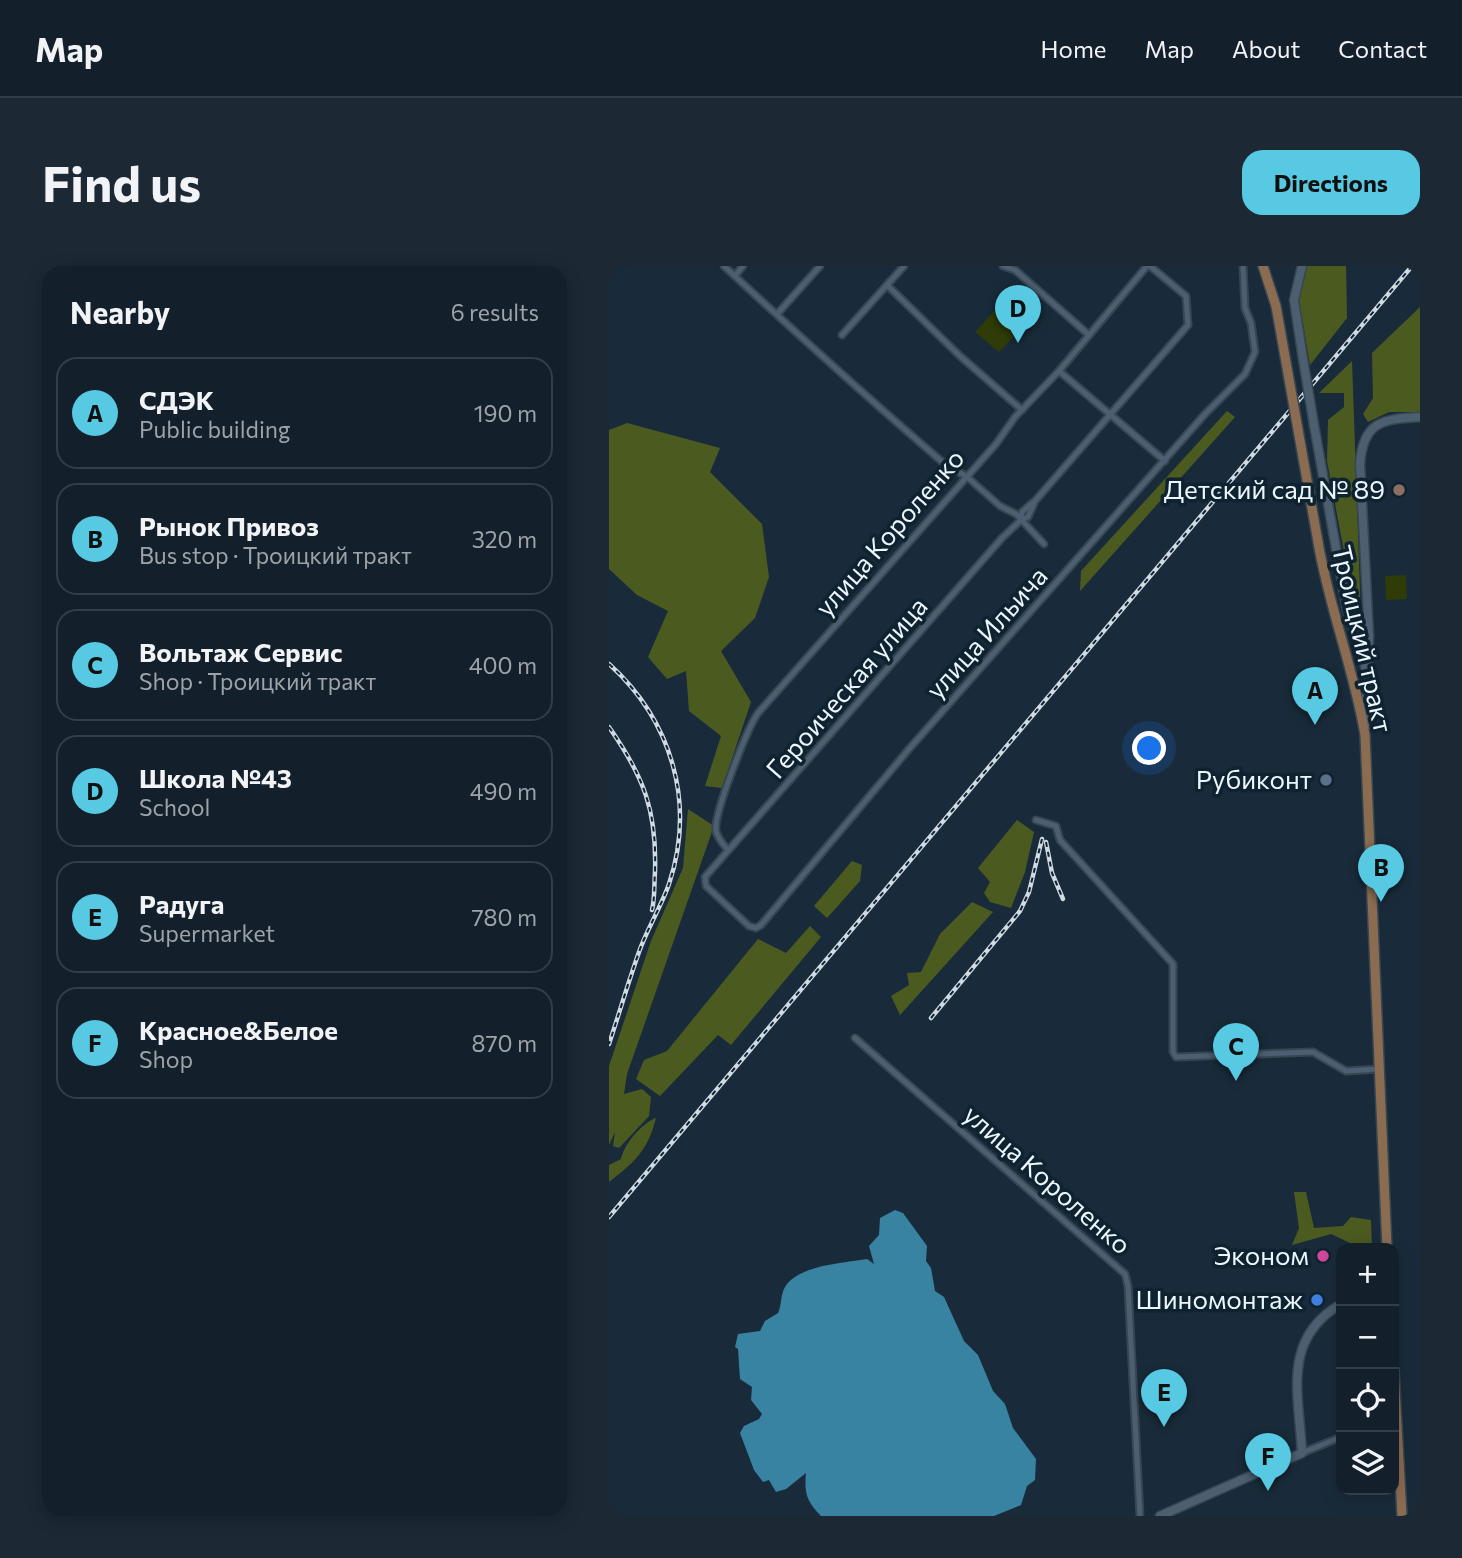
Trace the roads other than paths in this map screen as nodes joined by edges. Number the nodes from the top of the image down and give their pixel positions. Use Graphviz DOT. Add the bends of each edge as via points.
graph roads {
  1 [pos="724,266"];
  2 [pos="743,266"];
  3 [pos="820,266"];
  4 [pos="904,266"];
  5 [pos="1003,266"];
  6 [pos="1149,266"];
  7 [pos="1243,266"];
  8 [pos="1263,266"];
  9 [pos="1301,266"];
  10 [pos="735,276"];
  11 [pos="887,285"];
  12 [pos="778,313"];
  13 [pos="842,335"];
  14 [pos="1089,335"];
  15 [pos="1059,371"];
  16 [pos="1022,410"];
  17 [pos="1110,415"];
  18 [pos="1420,417"];
  19 [pos="1165,461"];
  20 [pos="966,476"];
  21 [pos="1021,520"];
  22 [pos="1044,544"];
  23 [pos="1369,636"];
  24 [pos="1356,637"];
  25 [pos="1367,672"];
  26 [pos="1364,735"];
  27 [pos="1036,820"];
  28 [pos="728,850"];
  29 [pos="704,882"];
  30 [pos="855,1038"];
  31 [pos="1379,1069"];
  32 [pos="1387,1243"];
  33 [pos="1339,1306"];
  34 [pos="1336,1439"];
  35 [pos="1302,1453"];
  36 [pos="1399,1484"];
  37 [pos="1140,1516"];
  38 [pos="1160,1516"];
  39 [pos="1402,1516"];
  1 -- 10 [label="street"];
  2 -- 10 [label="street"];
  3 -- 12 [label="street"];
  4 -- 11 [label="street"];
  5 -- 14 [label="street" via="1015,270"];
  6 -- 14 [label="street, улица Короленко"];
  6 -- 17 [label="street, Героическая улица" via="1186,296 1188,325"];
  7 -- 19 [label="street, улица Ильича" via="1243,298 1255,340 1251,364"];
  8 -- 26 [label="main road, Троицкий тракт, bridge" via="1276,306 1326,590 1357,689"];
  9 -- 24 [label="street, bridge" via="1294,300 1347,610"];
  10 -- 12 [label="street"];
  11 -- 13 [label="street"];
  11 -- 16 [label="street"];
  12 -- 20 [label="street" via="830,365 947,466"];
  14 -- 15 [label="street, улица Короленко"];
  15 -- 16 [label="street, улица Короленко"];
  15 -- 17 [label="street"];
  16 -- 20 [label="street, улица Короленко"];
  17 -- 19 [label="street"];
  17 -- 21 [label="street, Героическая улица"];
  18 -- 23 [label="street" via="1382,421 1362,446"];
  19 -- 29 [label="street, улица Ильича" via="909,749 761,925 749,926"];
  20 -- 21 [label="street"];
  20 -- 28 [label="street, улица Короленко" via="758,713 734,767 716,827"];
  21 -- 22 [label="street"];
  21 -- 28 [label="street, Героическая улица"];
  23 -- 24 [label="street"];
  23 -- 25 [label="street"];
  24 -- 25 [label="street"];
  25 -- 26 [label="street"];
  26 -- 31 [label="main road, Троицкий тракт"];
  27 -- 31 [label="street" via="1056,826 1060,840 1173,964 1176,1057 1313,1052 1346,1071"];
  28 -- 29 [label="street, Героическая улица"];
  30 -- 37 [label="street, улица Короленко" via="1125,1274"];
  31 -- 32 [label="main road, Троицкий тракт"];
  33 -- 35 [label="street" via="1315,1325 1300,1351"];
  34 -- 35 [label="street"];
  35 -- 38 [label="street"];
  36 -- 39 [label="main road"];
}
